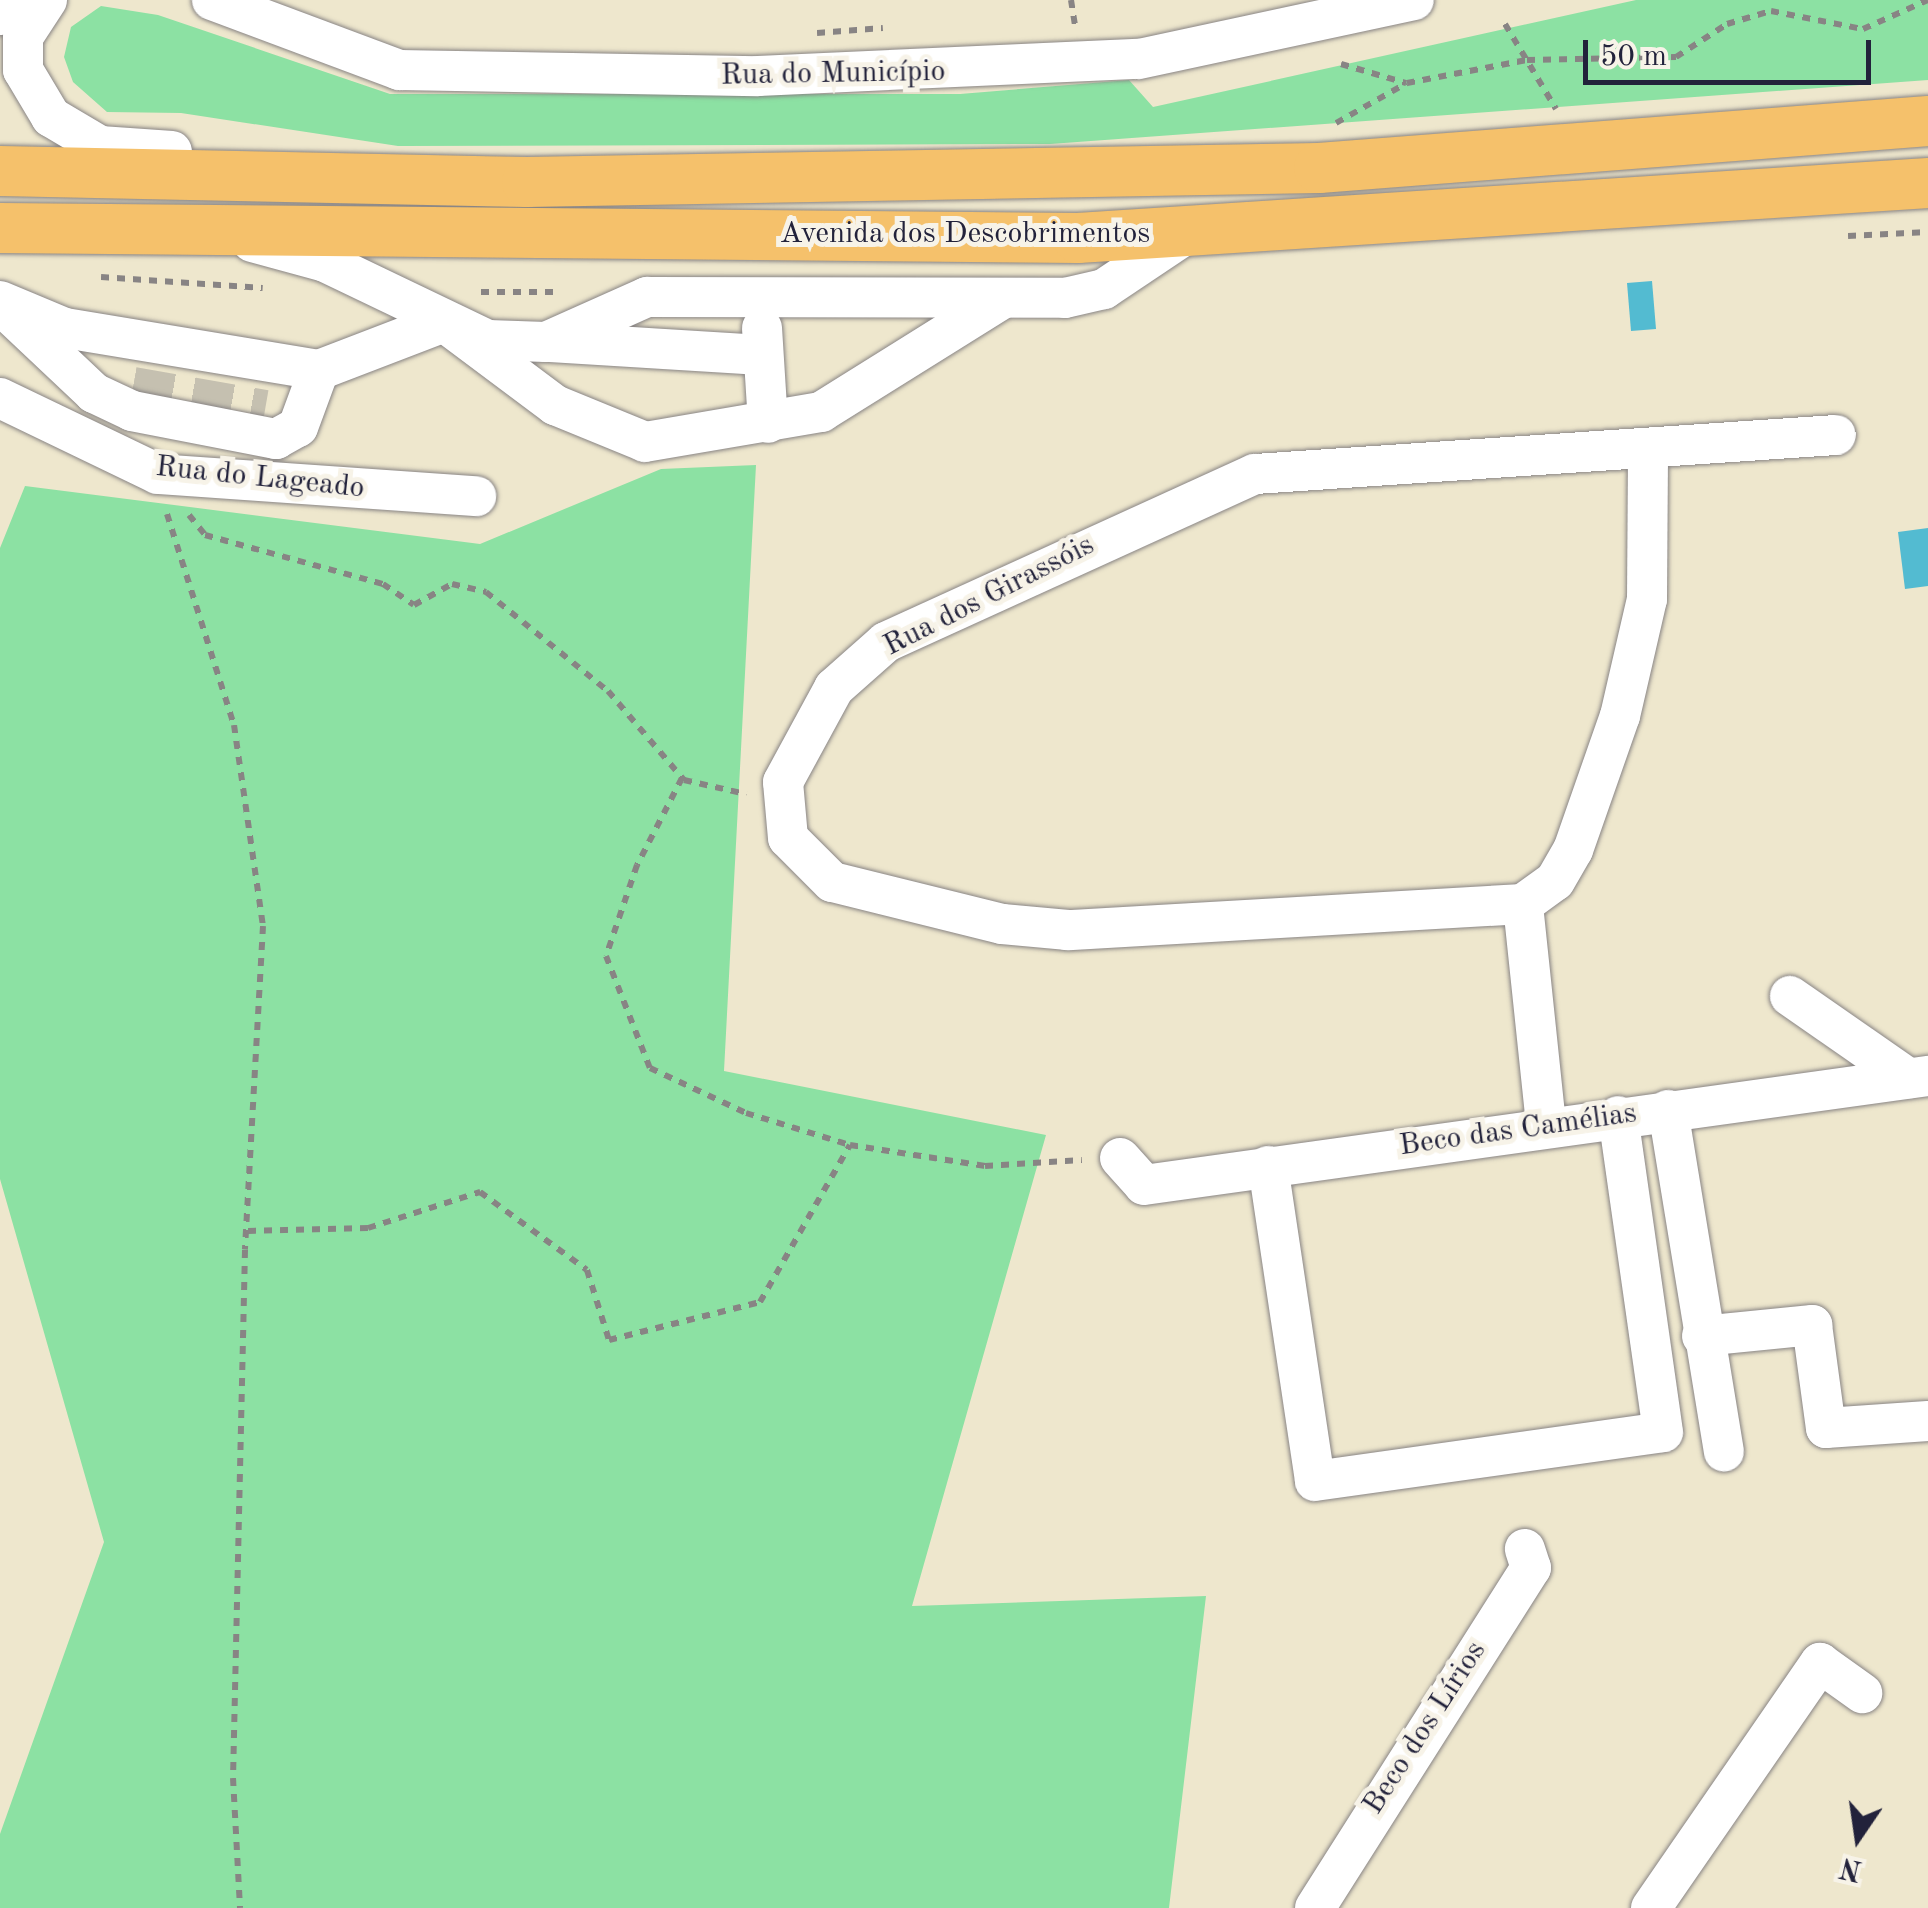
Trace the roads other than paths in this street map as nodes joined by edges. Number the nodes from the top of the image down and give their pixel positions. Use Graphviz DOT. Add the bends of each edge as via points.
graph roads {
  1 [pos="11,0"];
  2 [pos="47,0"];
  3 [pos="212,0"];
  4 [pos="1414,0"];
  5 [pos="243,9"];
  6 [pos="0,15"];
  7 [pos="1928,121"];
  8 [pos="0,171"];
  9 [pos="283,177"];
  10 [pos="1928,182"];
  11 [pos="0,228"];
  12 [pos="205,230"];
  13 [pos="1189,232"];
  14 [pos="776,299"];
  15 [pos="1000,300"];
  16 [pos="0,302"];
  17 [pos="444,322"];
  18 [pos="546,342"];
  19 [pos="42,350"];
  20 [pos="762,355"];
  21 [pos="313,386"];
  22 [pos="133,387"];
  23 [pos="0,398"];
  24 [pos="265,410"];
  25 [pos="768,423"];
  26 [pos="1836,435"];
  27 [pos="1648,449"];
  28 [pos="476,496"];
  29 [pos="1523,904"];
  30 [pos="1790,996"];
  31 [pos="1918,1077"];
  32 [pos="1668,1110"];
  33 [pos="1618,1116"];
  34 [pos="1546,1124"];
  35 [pos="1120,1158"];
  36 [pos="1268,1166"];
  37 [pos="1702,1336"];
  38 [pos="1928,1421"];
  39 [pos="1724,1451"];
  40 [pos="1526,1548"];
  41 [pos="1862,1693"];
  42 [pos="1314,1908"];
  43 [pos="1652,1908"];
  1 -- 6 [label="street"];
  2 -- 9 [label="street" via="23,37 23,70 51,118 79,138"];
  3 -- 5 [label="street, Rua do Município"];
  4 -- 5 [label="street, Rua do Município" via="1197,51 922,75 433,74"];
  7 -- 9 [label="main road, Avenida dos Descobrimentos" via="1320,168"];
  8 -- 9 [label="main road, Avenida dos Descobrimentos"];
  10 -- 13 [label="main road, Avenida dos Descobrimentos"];
  11 -- 12 [label="main road, Avenida dos Descobrimentos"];
  12 -- 13 [label="main road, Avenida dos Descobrimentos"];
  12 -- 17 [label="street" via="325,262"];
  13 -- 15 [label="street" via="1104,290"];
  14 -- 15 [label="street"];
  14 -- 18 [label="street" via="648,297"];
  14 -- 20 [label="street" via="762,320"];
  15 -- 25 [label="street" via="821,412"];
  16 -- 19 [label="street"];
  16 -- 21 [label="street" via="65,328"];
  17 -- 18 [label="street" via="488,340"];
  17 -- 21 [label="street"];
  17 -- 25 [label="street" via="555,405 608,431 645,442"];
  18 -- 20 [label="street"];
  19 -- 21 [label="street" via="94,394 132,411 276,439 298,427"];
  19 -- 22 [label="street"];
  20 -- 25 [label="street"];
  21 -- 24 [label="street"];
  23 -- 28 [label="street, Rua do Lageado" via="158,474"];
  26 -- 27 [label="street, Rua dos Girassóis"];
  27 -- 29 [label="street" via="1648,599 1620,716 1573,850 1555,881"];
  27 -- 29 [label="street, Rua dos Girassóis" via="1255,474 1179,502 886,642 834,688 798,742 782,796 788,838 832,882 1002,924 1068,930"];
  29 -- 34 [label="street"];
  30 -- 31 [label="street"];
  31 -- 32 [label="street, Beco das Camélias"];
  32 -- 33 [label="street, Beco das Camélias"];
  32 -- 37 [label="street"];
  33 -- 34 [label="street, Beco das Camélias"];
  33 -- 36 [label="street" via="1663,1432 1315,1480"];
  34 -- 36 [label="street, Beco das Camélias"];
  35 -- 36 [label="street, Beco das Camélias" via="1144,1185"];
  37 -- 38 [label="street" via="1812,1325 1826,1428"];
  37 -- 39 [label="street"];
  40 -- 42 [label="street, Beco dos Lírios" via="1531,1568"];
  41 -- 43 [label="street" via="1820,1664"];
}
